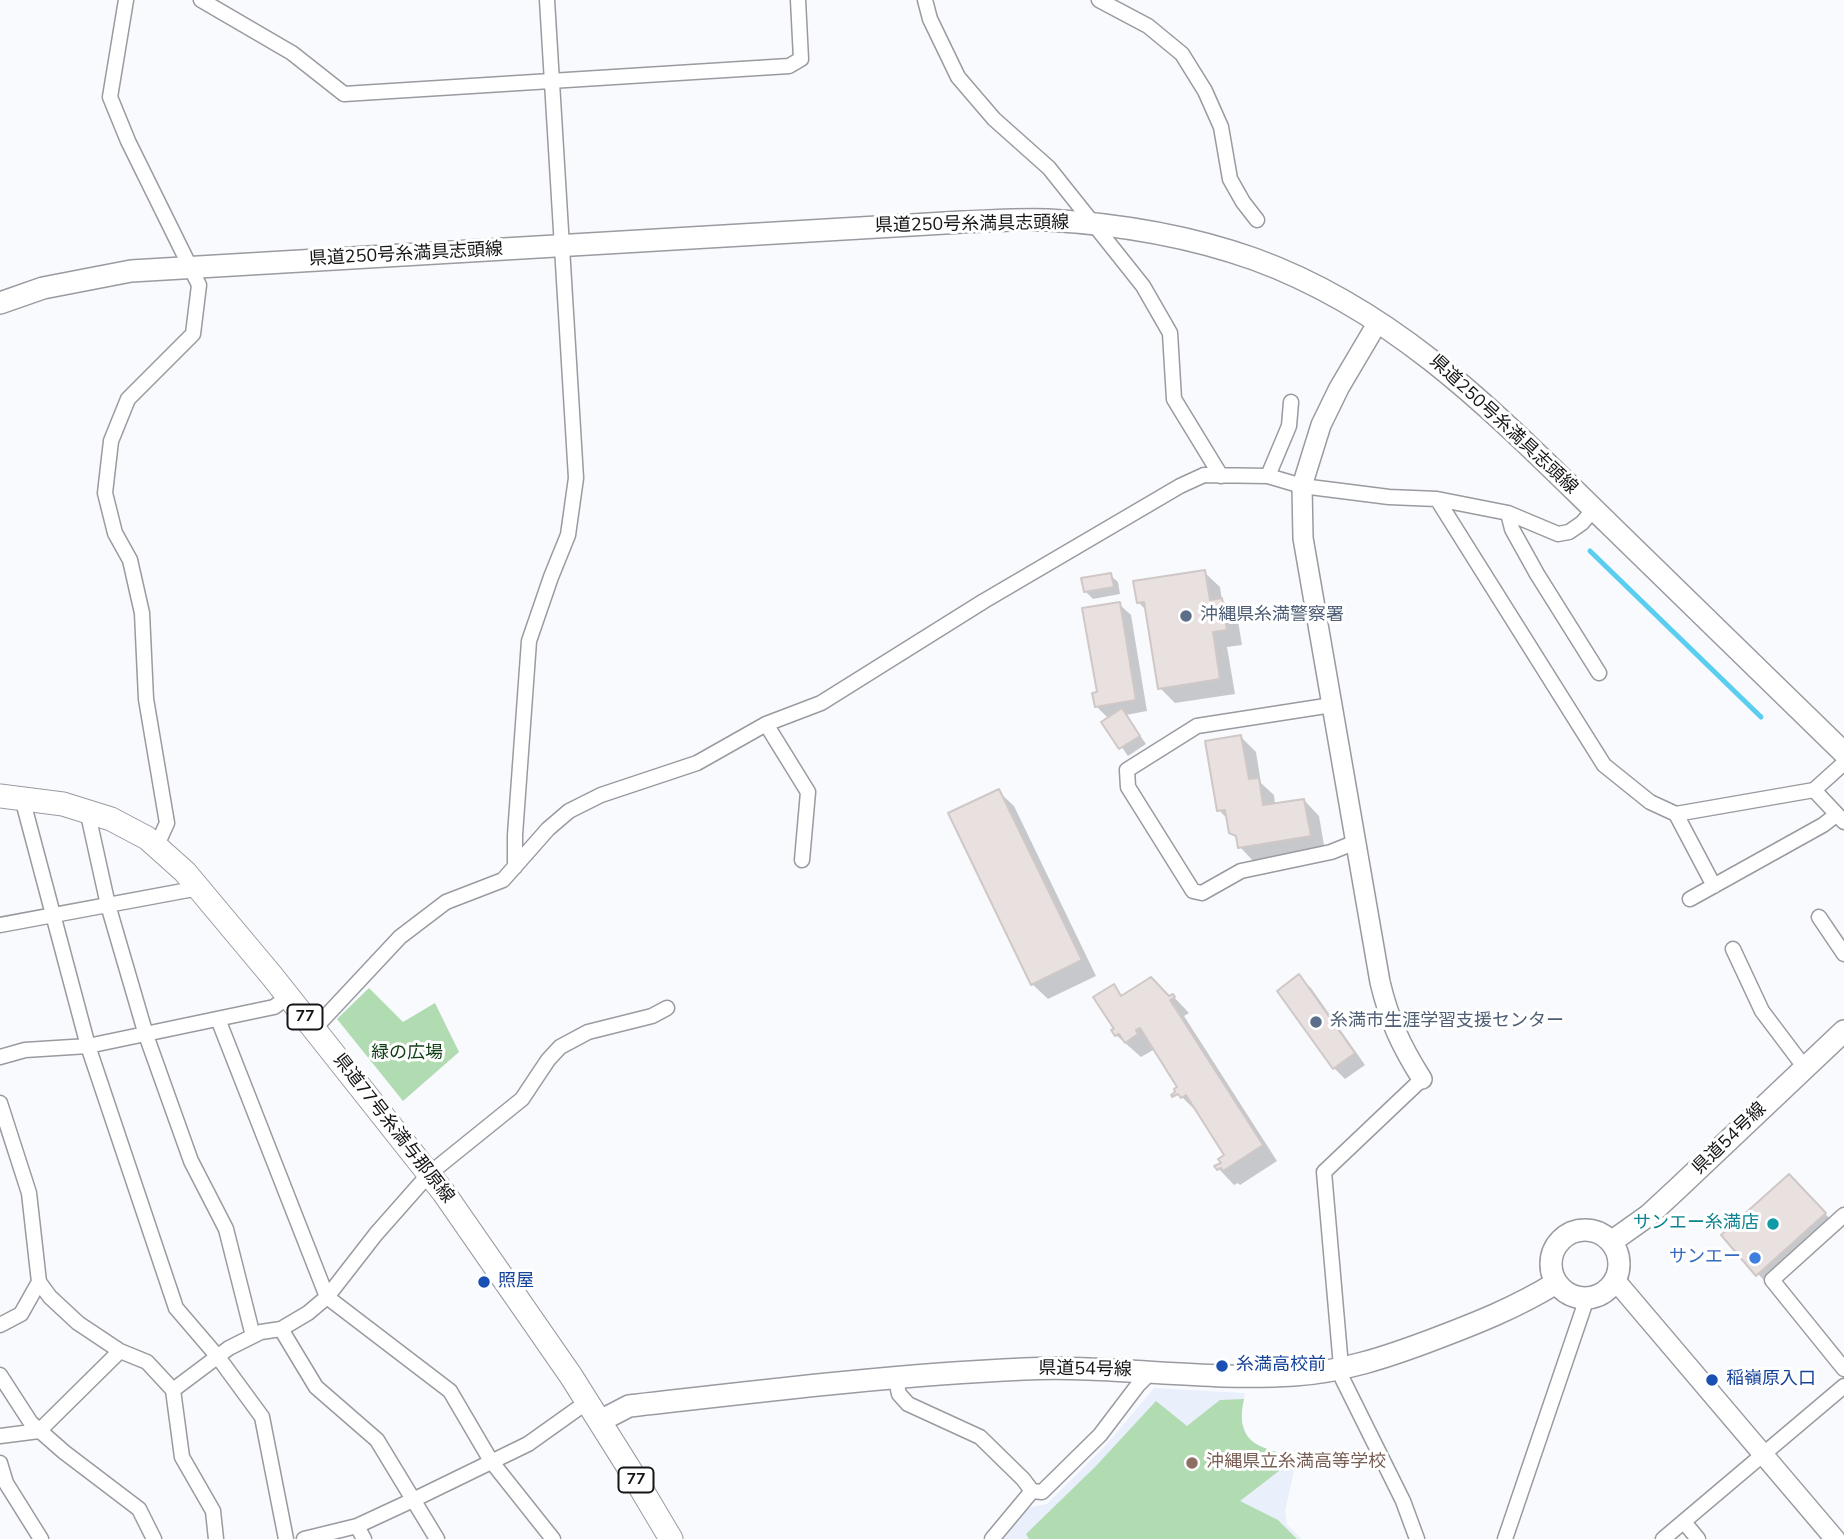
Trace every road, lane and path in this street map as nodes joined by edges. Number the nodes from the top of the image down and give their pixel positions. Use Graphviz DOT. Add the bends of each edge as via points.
graph roads {
  1 [pos="126,0"];
  2 [pos="201,0"];
  3 [pos="547,0"];
  4 [pos="798,0"];
  5 [pos="925,0"];
  6 [pos="1099,0"];
  7 [pos="552,80"];
  8 [pos="1257,220"];
  9 [pos="1093,224"];
  10 [pos="561,246"];
  11 [pos="192,268"];
  12 [pos="0,303"];
  13 [pos="1378,322"];
  14 [pos="1291,402"];
  15 [pos="1268,475"];
  16 [pos="1221,476"];
  17 [pos="1301,486"];
  18 [pos="1437,499"];
  19 [pos="1594,509"];
  20 [pos="1508,513"];
  21 [pos="1599,673"];
  22 [pos="1332,705"];
  23 [pos="766,724"];
  24 [pos="1844,753"];
  25 [pos="1844,763"];
  26 [pos="1814,790"];
  27 [pos="11,797"];
  28 [pos="87,810"];
  29 [pos="1676,814"];
  30 [pos="1840,819"];
  31 [pos="1356,842"];
  32 [pos="157,845"];
  33 [pos="802,860"];
  34 [pos="515,867"];
  35 [pos="1714,886"];
  36 [pos="199,888"];
  37 [pos="1690,899"];
  38 [pos="108,905"];
  39 [pos="52,915"];
  40 [pos="1819,917"];
  41 [pos="0,925"];
  42 [pos="1733,949"];
  43 [pos="1844,954"];
  44 [pos="288,997"];
  45 [pos="667,1008"];
  46 [pos="218,1019"];
  47 [pos="314,1029"];
  48 [pos="1844,1031"];
  49 [pos="146,1035"];
  50 [pos="88,1046"];
  51 [pos="0,1057"];
  52 [pos="1805,1068"];
  53 [pos="1422,1079"];
  54 [pos="0,1102"];
  55 [pos="5,1131"];
  56 [pos="429,1174"];
  57 [pos="1844,1215"];
  58 [pos="1611,1242"];
  59 [pos="1615,1280"];
  60 [pos="39,1282"];
  61 [pos="1556,1283"];
  62 [pos="327,1297"];
  63 [pos="1587,1298"];
  64 [pos="0,1325"];
  65 [pos="281,1328"];
  66 [pos="253,1336"];
  67 [pos="120,1351"];
  68 [pos="218,1357"];
  69 [pos="1341,1368"];
  70 [pos="1844,1369"];
  71 [pos="1151,1372"];
  72 [pos="0,1375"];
  73 [pos="895,1376"];
  74 [pos="1844,1386"];
  75 [pos="173,1391"];
  76 [pos="587,1402"];
  77 [pos="600,1421"];
  78 [pos="39,1431"];
  79 [pos="0,1436"];
  80 [pos="1763,1455"];
  81 [pos="491,1461"];
  82 [pos="0,1463"];
  83 [pos="1032,1492"];
  84 [pos="412,1500"];
  85 [pos="1684,1522"];
  86 [pos="360,1532"];
  87 [pos="41,1539"];
  88 [pos="154,1539"];
  89 [pos="216,1539"];
  90 [pos="286,1539"];
  91 [pos="304,1539"];
  92 [pos="437,1539"];
  93 [pos="552,1539"];
  94 [pos="671,1539"];
  95 [pos="992,1539"];
  96 [pos="1418,1539"];
  97 [pos="1504,1539"];
  98 [pos="1663,1539"];
  99 [pos="1698,1539"];
  100 [pos="1835,1539"];
  1 -- 11 [label="street" via="110,97"];
  2 -- 7 [label="street" via="292,53 344,94"];
  3 -- 7 [label="street"];
  4 -- 7 [label="street" via="801,59 789,66"];
  5 -- 9 [label="street" via="958,77 994,119 1049,168"];
  6 -- 8 [label="street" via="1148,26 1182,54 1221,127 1230,179"];
  7 -- 10 [label="street"];
  9 -- 10 [label="main road, 県道250号糸満具志頭線" via="962,222"];
  9 -- 13 [label="main road, 県道250号糸満具志頭線" via="1177,237 1253,259 1357,307"];
  9 -- 16 [label="street" via="1143,286 1170,333 1174,399"];
  10 -- 11 [label="main road, 県道250号糸満具志頭線"];
  10 -- 34 [label="street" via="576,478 568,535 529,642"];
  11 -- 12 [label="main road, 県道250号糸満具志頭線" via="131,271 43,288"];
  11 -- 32 [label="street" via="199,285 193,334 128,399 111,442 105,493 115,533 130,560 142,613 146,699 167,823"];
  13 -- 17 [label="street" via="1321,425"];
  13 -- 19 [label="main road, 県道250号糸満具志頭線" via="1426,354"];
  14 -- 15 [label="street" via="1289,426"];
  15 -- 16 [label="street"];
  15 -- 17 [label="street"];
  16 -- 23 [label="street" via="1204,475 1180,486 821,703"];
  17 -- 18 [label="street"];
  17 -- 22 [label="street" via="1303,538"];
  18 -- 20 [label="street"];
  18 -- 29 [label="street" via="1604,765 1650,802"];
  19 -- 20 [label="street" via="1582,523 1558,534"];
  19 -- 24 [label="main road, 県道250号糸満具志頭線"];
  20 -- 21 [label="street" via="1524,552"];
  22 -- 31 [label="street"];
  22 -- 31 [label="street" via="1197,726 1127,770 1128,787 1193,891 1202,893 1241,870 1332,852"];
  23 -- 33 [label="street" via="808,792"];
  23 -- 34 [label="street" via="697,762 601,795 569,811"];
  25 -- 26 [label="street"];
  26 -- 29 [label="street"];
  26 -- 30 [label="street"];
  27 -- 28 [label="main road, 県道77号糸満与那原線 / 77"];
  27 -- 39 [label="street"];
  28 -- 32 [label="main road, 県道77号糸満与那原線 / 77"];
  28 -- 38 [label="street"];
  29 -- 35 [label="street"];
  30 -- 35 [label="street"];
  31 -- 53 [label="street" via="1388,1017"];
  32 -- 36 [label="main road, 県道77号糸満与那原線 / 77"];
  34 -- 47 [label="street" via="503,880 446,902 400,937"];
  35 -- 37 [label="street"];
  36 -- 38 [label="street"];
  36 -- 44 [label="main road, 県道77号糸満与那原線 / 77"];
  38 -- 39 [label="street"];
  38 -- 49 [label="street"];
  39 -- 41 [label="street"];
  39 -- 50 [label="street"];
  40 -- 43 [label="street"];
  42 -- 52 [label="street" via="1762,1011"];
  44 -- 46 [label="street" via="274,1007"];
  44 -- 47 [label="main road, 県道77号糸満与那原線 / 77"];
  45 -- 56 [label="street" via="589,1032 560,1047 522,1099"];
  46 -- 49 [label="street"];
  46 -- 62 [label="street"];
  47 -- 56 [label="main road, 県道77号糸満与那原線 / 77"];
  48 -- 52 [label="main road, 県道54号線"];
  49 -- 50 [label="street"];
  49 -- 66 [label="street" via="191,1161 226,1229"];
  50 -- 51 [label="street" via="24,1050"];
  50 -- 68 [label="street" via="176,1308"];
  52 -- 58 [label="main road, 県道54号線" via="1676,1191"];
  53 -- 69 [label="street" via="1324,1172"];
  54 -- 55 [label="street"];
  55 -- 60 [label="street" via="29,1193"];
  56 -- 62 [label="street"];
  56 -- 76 [label="main road, 県道77号糸満与那原線 / 77"];
  57 -- 70 [label="street" via="1772,1280"];
  58 -- 59 [label="main road" via="1619,1261"];
  58 -- 61 [label="main road" via="1592,1230 1569,1233 1560,1240 1550,1261"];
  59 -- 63 [label="main road" via="1608,1289"];
  59 -- 80 [label="street"];
  60 -- 64 [label="street" via="21,1314"];
  60 -- 67 [label="street" via="78,1322"];
  61 -- 63 [label="main road" via="1575,1297"];
  61 -- 69 [label="main road, 県道54号線" via="1519,1306 1474,1325 1384,1358"];
  62 -- 65 [label="street"];
  62 -- 81 [label="street" via="450,1391"];
  63 -- 97 [label="street"];
  65 -- 66 [label="street"];
  65 -- 84 [label="street" via="316,1387 377,1440"];
  66 -- 68 [label="street"];
  67 -- 75 [label="street" via="148,1362"];
  67 -- 78 [label="street"];
  68 -- 75 [label="street"];
  68 -- 90 [label="street" via="262,1417"];
  69 -- 71 [label="main road, 県道54号線" via="1294,1375"];
  69 -- 96 [label="street"];
  71 -- 73 [label="main road, 県道54号線" via="1028,1369"];
  71 -- 83 [label="street" via="1100,1435 1042,1492"];
  72 -- 78 [label="street"];
  73 -- 77 [label="main road, 県道54号線" via="629,1406"];
  73 -- 83 [label="street" via="899,1394 908,1404 980,1437"];
  74 -- 80 [label="street"];
  75 -- 89 [label="street" via="182,1457 213,1511"];
  76 -- 77 [label="main road, 県道77号糸満与那原線 / 77"];
  76 -- 81 [label="street" via="528,1444"];
  77 -- 94 [label="main road, 県道77号糸満与那原線 / 77"];
  78 -- 79 [label="street"];
  78 -- 88 [label="street" via="139,1510"];
  80 -- 85 [label="street"];
  80 -- 100 [label="street"];
  81 -- 84 [label="street"];
  81 -- 93 [label="street"];
  82 -- 87 [label="street" via="6,1483"];
  83 -- 95 [label="street"];
  84 -- 86 [label="street"];
  84 -- 92 [label="street"];
  85 -- 98 [label="street"];
  85 -- 99 [label="street"];
  86 -- 91 [label="street"];
}
